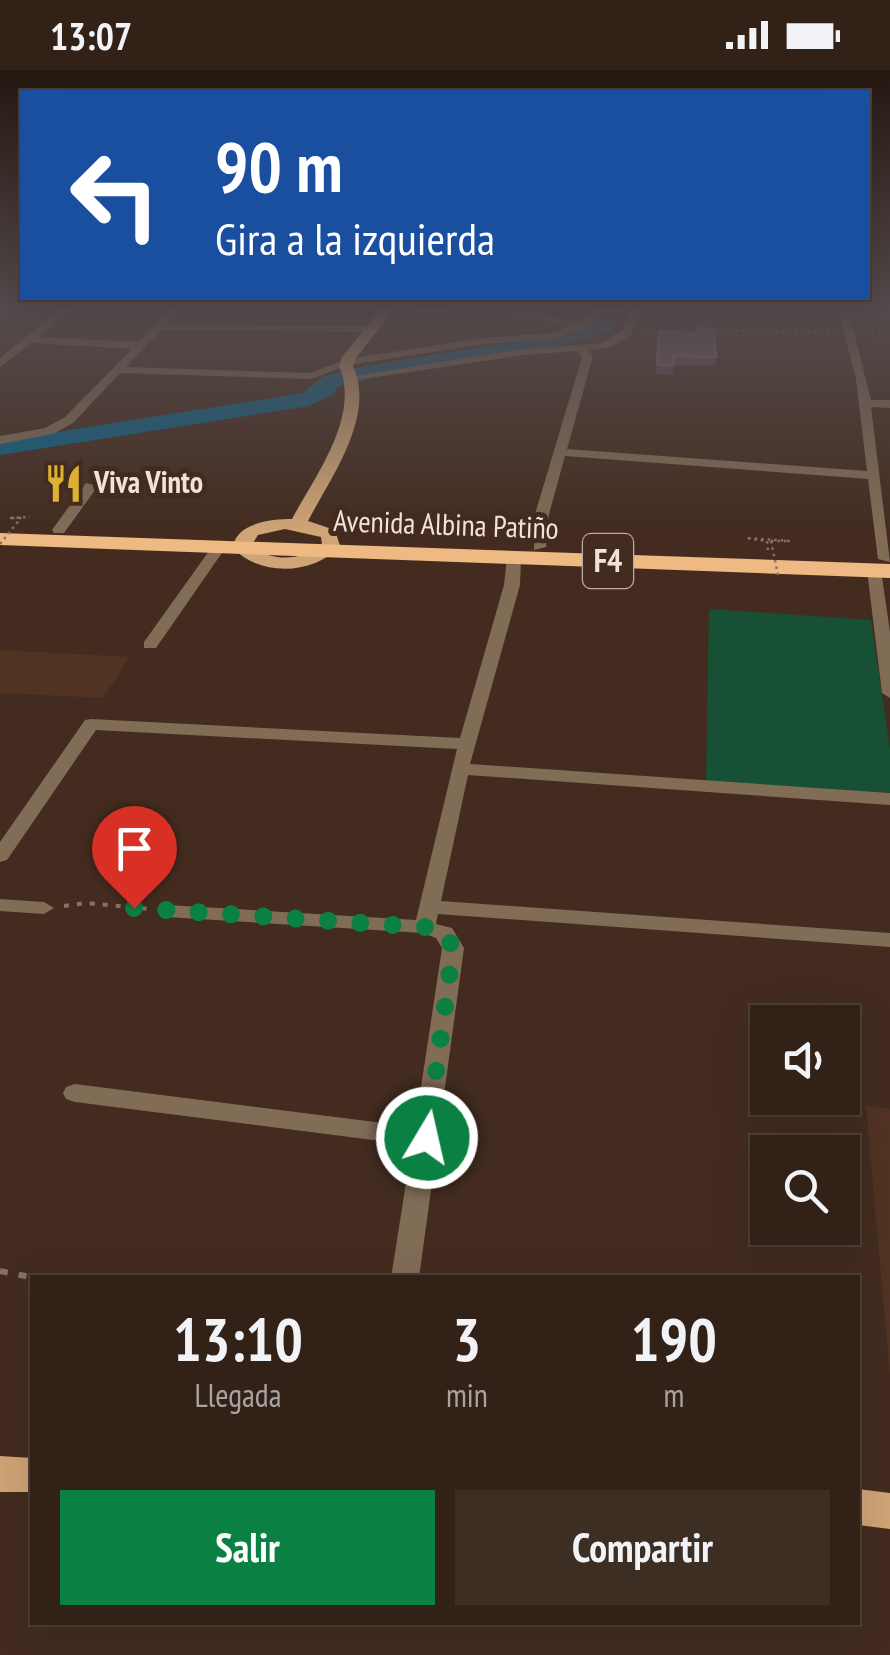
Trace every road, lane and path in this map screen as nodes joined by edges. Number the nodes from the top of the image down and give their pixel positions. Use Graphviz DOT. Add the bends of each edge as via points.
graph roads {
  1 [pos="107,383"];
  2 [pos="350,383"];
  3 [pos="580,383"];
  4 [pos="862,383"];
  5 [pos="864,402"];
  6 [pos="890,404"];
  7 [pos="0,440"];
  8 [pos="560,452"];
  9 [pos="872,474"];
  10 [pos="91,486"];
  11 [pos="30,516"];
  12 [pos="10,523"];
  13 [pos="298,524"];
  14 [pos="59,530"];
  15 [pos="769,541"];
  16 [pos="0,542"];
  17 [pos="235,544"];
  18 [pos="329,545"];
  19 [pos="539,547"];
  20 [pos="514,558"];
  21 [pos="885,565"];
  22 [pos="778,575"];
  23 [pos="150,645"];
  24 [pos="890,694"];
  25 [pos="469,744"];
  26 [pos="460,769"];
  27 [pos="890,800"];
  28 [pos="0,856"];
  29 [pos="0,904"];
  30 [pos="44,908"];
  31 [pos="166,911"];
  32 [pos="427,917"];
  33 [pos="890,940"];
  34 [pos="75,1094"];
  35 [pos="427,1138"];
  36 [pos="0,1271"];
  37 [pos="404,1275"];
  38 [pos="30,1277"];
  39 [pos="0,1474"];
  40 [pos="30,1475"];
  41 [pos="860,1507"];
  42 [pos="890,1511"];
  1 -- 7 [label="street" via="50,431"];
  2 -- 13 [label="main road" via="348,424"];
  3 -- 8 [label="street"];
  4 -- 5 [label="street"];
  5 -- 6 [label="street"];
  5 -- 9 [label="street"];
  8 -- 9 [label="street"];
  8 -- 19 [label="street"];
  9 -- 21 [label="street"];
  10 -- 14 [label="street"];
  11 -- 12 [label="path" via="9,518"];
  12 -- 14 [label="highway, Avenida Albina Patiño / F4"];
  12 -- 16 [label="path, bridge"];
  13 -- 17 [label="main road" via="261,528"];
  13 -- 18 [label="main road" via="322,529"];
  14 -- 17 [label="highway, Avenida Albina Patiño / F4"];
  15 -- 15 [label="path" via="790,542 746,538"];
  15 -- 22 [label="path, bridge"];
  16 -- 17 [label="highway, Avenida Albina Patiño / F4"];
  17 -- 18 [label="highway, Avenida Albina Patiño / F4"];
  17 -- 23 [label="street"];
  18 -- 19 [label="highway, Avenida Albina Patiño / F4"];
  18 -- 20 [label="highway, Avenida Albina Patiño / F4"];
  19 -- 21 [label="highway, Avenida Albina Patiño / F4"];
  20 -- 21 [label="highway, Avenida Albina Patiño / F4"];
  20 -- 25 [label="street"];
  21 -- 24 [label="street"];
  25 -- 26 [label="street"];
  25 -- 28 [label="street" via="92,724"];
  26 -- 27 [label="street"];
  26 -- 32 [label="street"];
  29 -- 30 [label="street"];
  30 -- 31 [label="path" via="86,903"];
  31 -- 32 [label="street"];
  32 -- 33 [label="street"];
  32 -- 35 [label="street" via="453,948"];
  34 -- 35 [label="street"];
  35 -- 37 [label="street"];
  36 -- 38 [label="path"];
  39 -- 40 [label="main road"];
  41 -- 42 [label="main road"];
}
